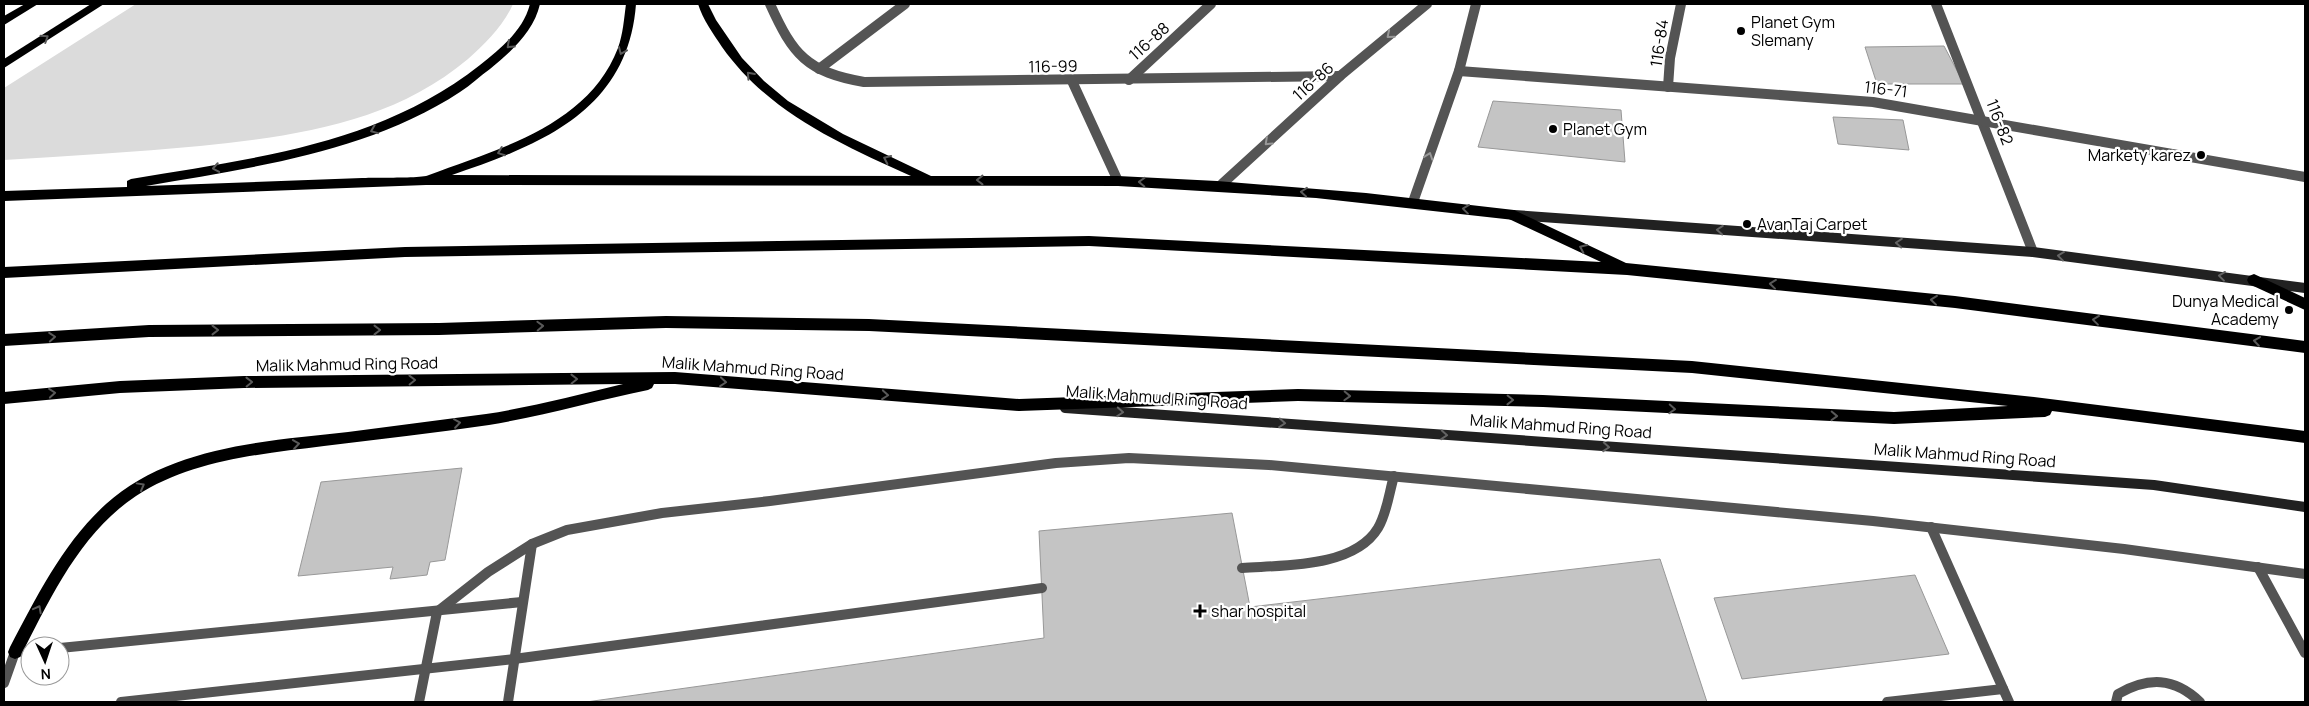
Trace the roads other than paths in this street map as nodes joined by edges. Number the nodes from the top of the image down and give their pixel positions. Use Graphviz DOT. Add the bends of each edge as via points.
graph roads {
  1 [pos="33,4"];
  2 [pos="99,4"];
  3 [pos="535,4"];
  4 [pos="631,4"];
  5 [pos="703,4"];
  6 [pos="770,4"];
  7 [pos="905,4"];
  8 [pos="1211,4"];
  9 [pos="1427,4"];
  10 [pos="1476,4"];
  11 [pos="1681,4"];
  12 [pos="1936,4"];
  13 [pos="4,21"];
  14 [pos="4,64"];
  15 [pos="819,69"];
  16 [pos="1459,70"];
  17 [pos="1340,76"];
  18 [pos="1072,80"];
  19 [pos="1129,80"];
  20 [pos="1668,87"];
  21 [pos="1983,120"];
  22 [pos="2305,177"];
  23 [pos="426,180"];
  24 [pos="931,180"];
  25 [pos="1118,181"];
  26 [pos="1222,184"];
  27 [pos="89,192"];
  28 [pos="4,196"];
  29 [pos="1413,202"];
  30 [pos="1514,215"];
  31 [pos="2033,252"];
  32 [pos="1627,269"];
  33 [pos="4,273"];
  34 [pos="2254,280"];
  35 [pos="2305,288"];
  36 [pos="2305,304"];
  37 [pos="4,340"];
  38 [pos="2305,347"];
  39 [pos="675,378"];
  40 [pos="4,398"];
  41 [pos="1019,405"];
  42 [pos="2086,409"];
  43 [pos="2305,437"];
  44 [pos="1394,476"];
  45 [pos="2305,507"];
  46 [pos="1931,527"];
  47 [pos="532,544"];
  48 [pos="1242,568"];
  49 [pos="2258,568"];
  50 [pos="2305,574"];
  51 [pos="1042,588"];
  52 [pos="522,602"];
  53 [pos="437,612"];
  54 [pos="70,647"];
  55 [pos="15,652"];
  56 [pos="20,652"];
  57 [pos="2305,653"];
  58 [pos="514,659"];
  59 [pos="426,668"];
  60 [pos="4,682"];
  61 [pos="2003,689"];
  62 [pos="121,702"];
  63 [pos="419,702"];
  64 [pos="508,702"];
  65 [pos="1887,702"];
  66 [pos="2009,702"];
  67 [pos="2116,702"];
  68 [pos="2200,702"];
  1 -- 13 [label="main road"];
  14 -- 2 [label="main road, one-way"];
  3 -- 27 [label="main road, one-way" via="517,38 479,74 428,108 346,141"];
  4 -- 23 [label="main road, one-way" via="628,39 619,60 589,100 568,118 527,142"];
  24 -- 5 [label="main road, one-way" via="824,130 788,108 751,78 727,48"];
  6 -- 15 [label="street, 116-99" via="792,46"];
  7 -- 15 [label="street"];
  8 -- 19 [label="street, 116-88"];
  9 -- 17 [label="street, 116-86, one-way"];
  10 -- 16 [label="street"];
  11 -- 20 [label="street, 116-84" via="1670,58"];
  12 -- 21 [label="street, 116-82"];
  15 -- 18 [label="street, 116-99" via="856,81 876,83"];
  16 -- 20 [label="street, 116-71"];
  29 -- 16 [label="street, one-way"];
  17 -- 19 [label="street, 116-99"];
  17 -- 26 [label="street, 116-86, one-way"];
  18 -- 19 [label="street, 116-99"];
  18 -- 25 [label="street"];
  20 -- 21 [label="street, 116-71" via="1873,102"];
  21 -- 22 [label="street, 116-71"];
  21 -- 31 [label="street, 116-82"];
  23 -- 24 [label="main road"];
  23 -- 27 [label="main road"];
  25 -- 24 [label="main road, one-way"];
  26 -- 25 [label="main road, one-way"];
  29 -- 26 [label="main road, one-way"];
  27 -- 28 [label="main road"];
  30 -- 29 [label="main road, one-way"];
  31 -- 30 [label="main road, one-way"];
  32 -- 30 [label="highway, one-way"];
  34 -- 31 [label="main road, one-way"];
  32 -- 33 [label="highway" via="1089,241 404,252"];
  38 -- 32 [label="highway, one-way" via="1955,302"];
  34 -- 35 [label="main road"];
  34 -- 36 [label="highway"];
  37 -- 42 [label="highway, Malik Mahmud Ring Road, one-way" via="149,331 439,329 666,322 869,324 1692,367"];
  40 -- 39 [label="main road, Malik Mahmud Ring Road, one-way" via="120,387 244,382"];
  39 -- 41 [label="main road, Malik Mahmud Ring Road, one-way"];
  55 -- 39 [label="main road, one-way" via="72,550 93,526 132,491 177,469 222,456 491,418"];
  41 -- 42 [label="highway, one-way" via="1298,394 1543,401 1894,418"];
  41 -- 45 [label="main road, Malik Mahmud Ring Road, one-way" via="2154,485"];
  42 -- 43 [label="highway, Malik Mahmud Ring Road"];
  44 -- 46 [label="street"];
  44 -- 47 [label="street" via="1186,460 1129,458 1056,463 608,521 567,530"];
  44 -- 48 [label="street" via="1378,528 1357,550 1327,560"];
  46 -- 49 [label="street"];
  46 -- 61 [label="street"];
  47 -- 52 [label="street"];
  47 -- 53 [label="street" via="488,572"];
  49 -- 50 [label="street"];
  49 -- 57 [label="street"];
  51 -- 58 [label="street"];
  52 -- 53 [label="street"];
  52 -- 58 [label="street"];
  53 -- 54 [label="street"];
  53 -- 59 [label="street"];
  55 -- 56 [label="street"];
  55 -- 60 [label="street"];
  58 -- 59 [label="street"];
  58 -- 64 [label="street"];
  59 -- 62 [label="street"];
  59 -- 63 [label="street"];
  61 -- 65 [label="street"];
  61 -- 66 [label="street"];
  67 -- 68 [label="street" via="2118,694 2140,683 2163,682 2195,695"];
}
